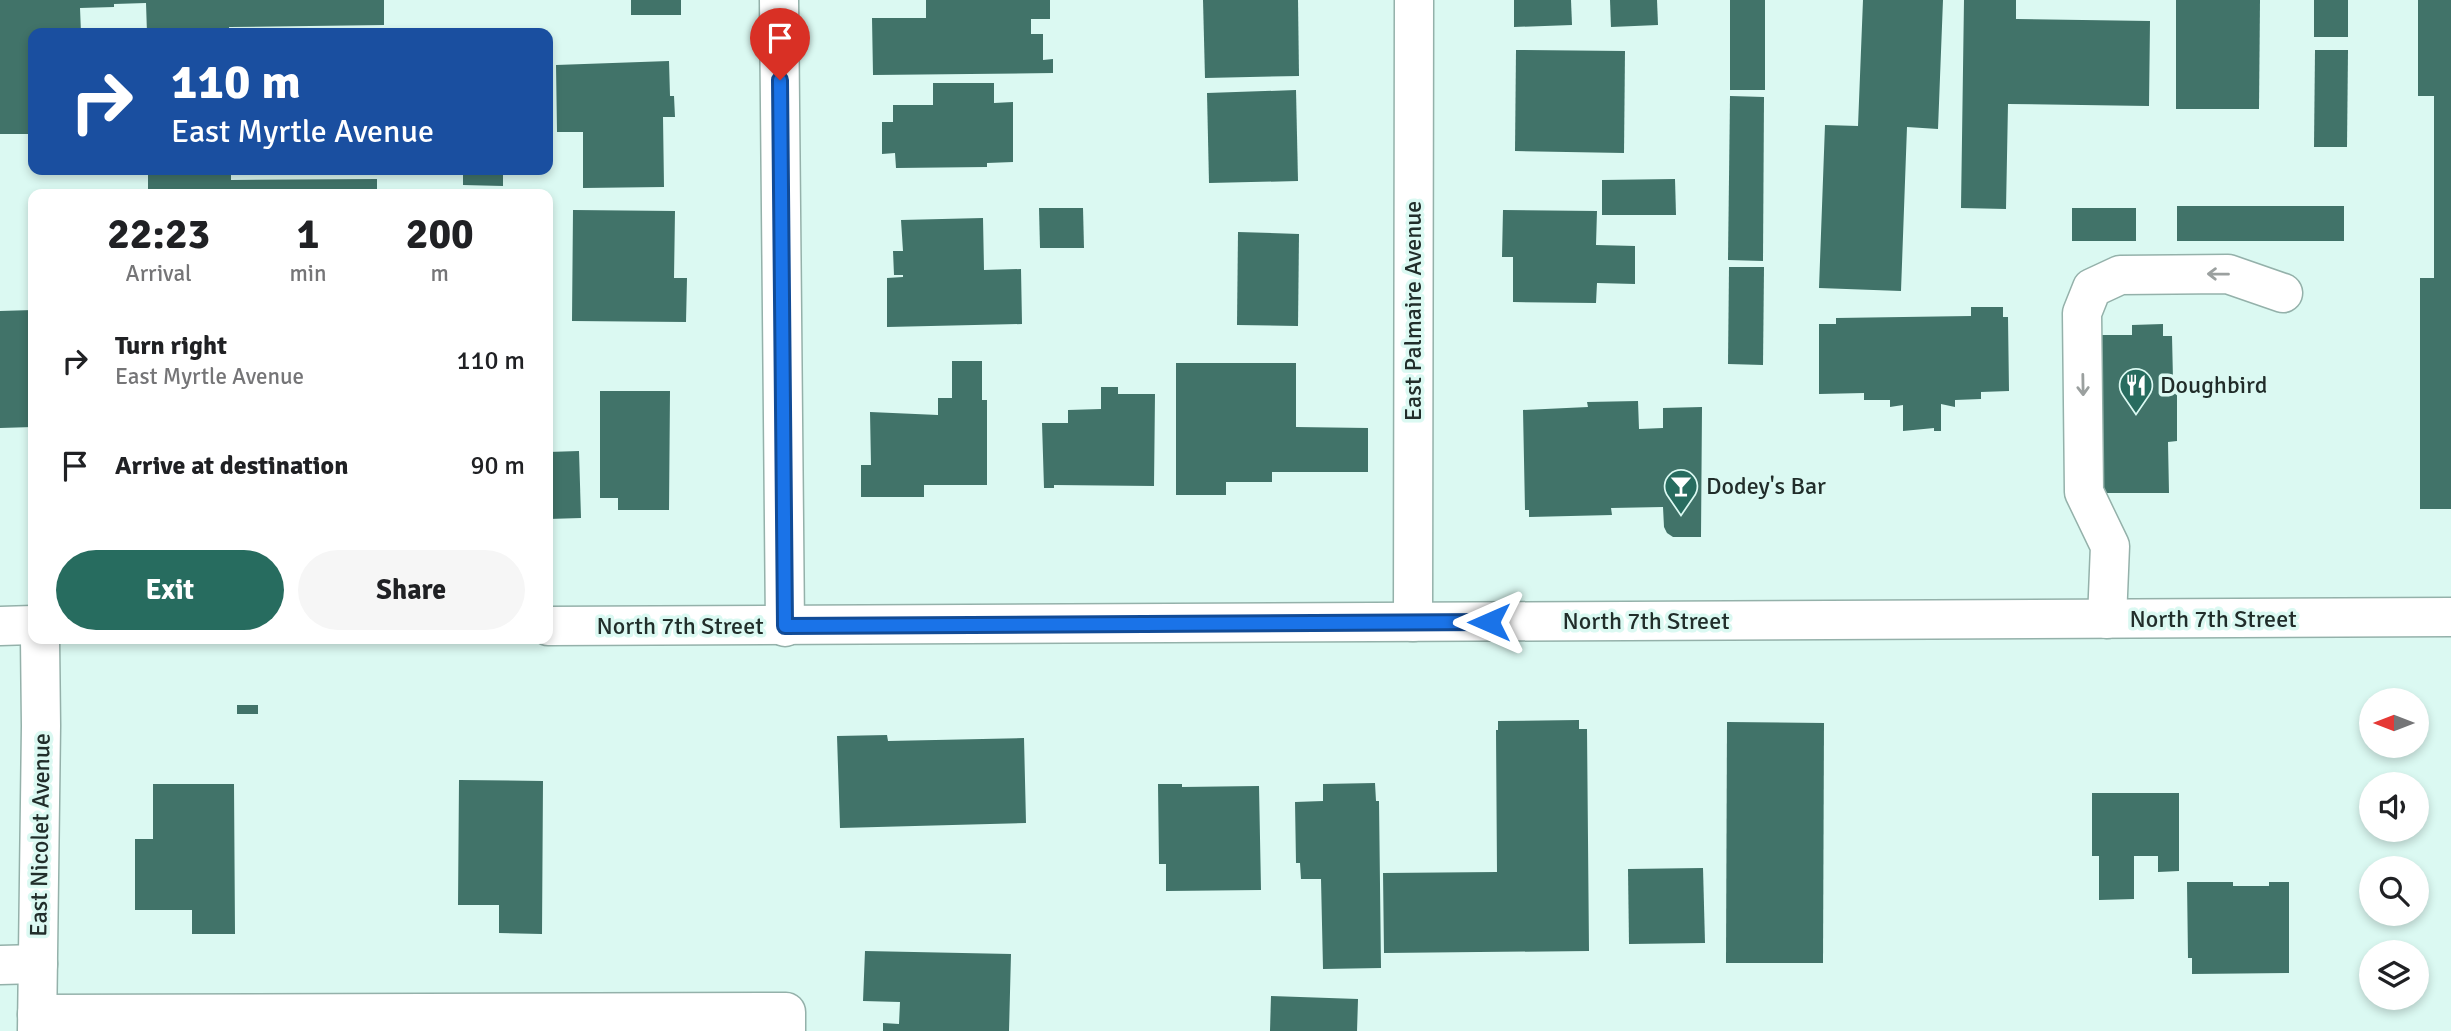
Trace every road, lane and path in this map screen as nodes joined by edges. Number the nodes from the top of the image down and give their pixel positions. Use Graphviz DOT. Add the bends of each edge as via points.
graph roads {
  1 [pos="779,0"];
  2 [pos="1414,0"];
  3 [pos="2283,293"];
  4 [pos="2451,617"];
  5 [pos="2107,619"];
  6 [pos="1413,622"];
  7 [pos="28,625"];
  8 [pos="0,626"];
  9 [pos="553,626"];
  10 [pos="785,626"];
  11 [pos="40,644"];
  12 [pos="38,964"];
  13 [pos="0,965"];
  14 [pos="786,1022"];
  15 [pos="37,1023"];
  1 -- 10 [label="street"];
  2 -- 6 [label="street, East Palmaire Avenue"];
  3 -- 5 [label="street, one-way" via="2228,274 2120,275 2092,288 2082,313 2084,492 2110,546"];
  4 -- 5 [label="street, North 7th Street"];
  5 -- 6 [label="street, North 7th Street"];
  6 -- 10 [label="street, North 7th Street"];
  7 -- 8 [label="street"];
  9 -- 10 [label="street, North 7th Street"];
  11 -- 12 [label="street, East Nicolet Avenue"];
  12 -- 13 [label="street"];
  12 -- 15 [label="street, East Nicolet Avenue"];
  14 -- 15 [label="street"];
}
